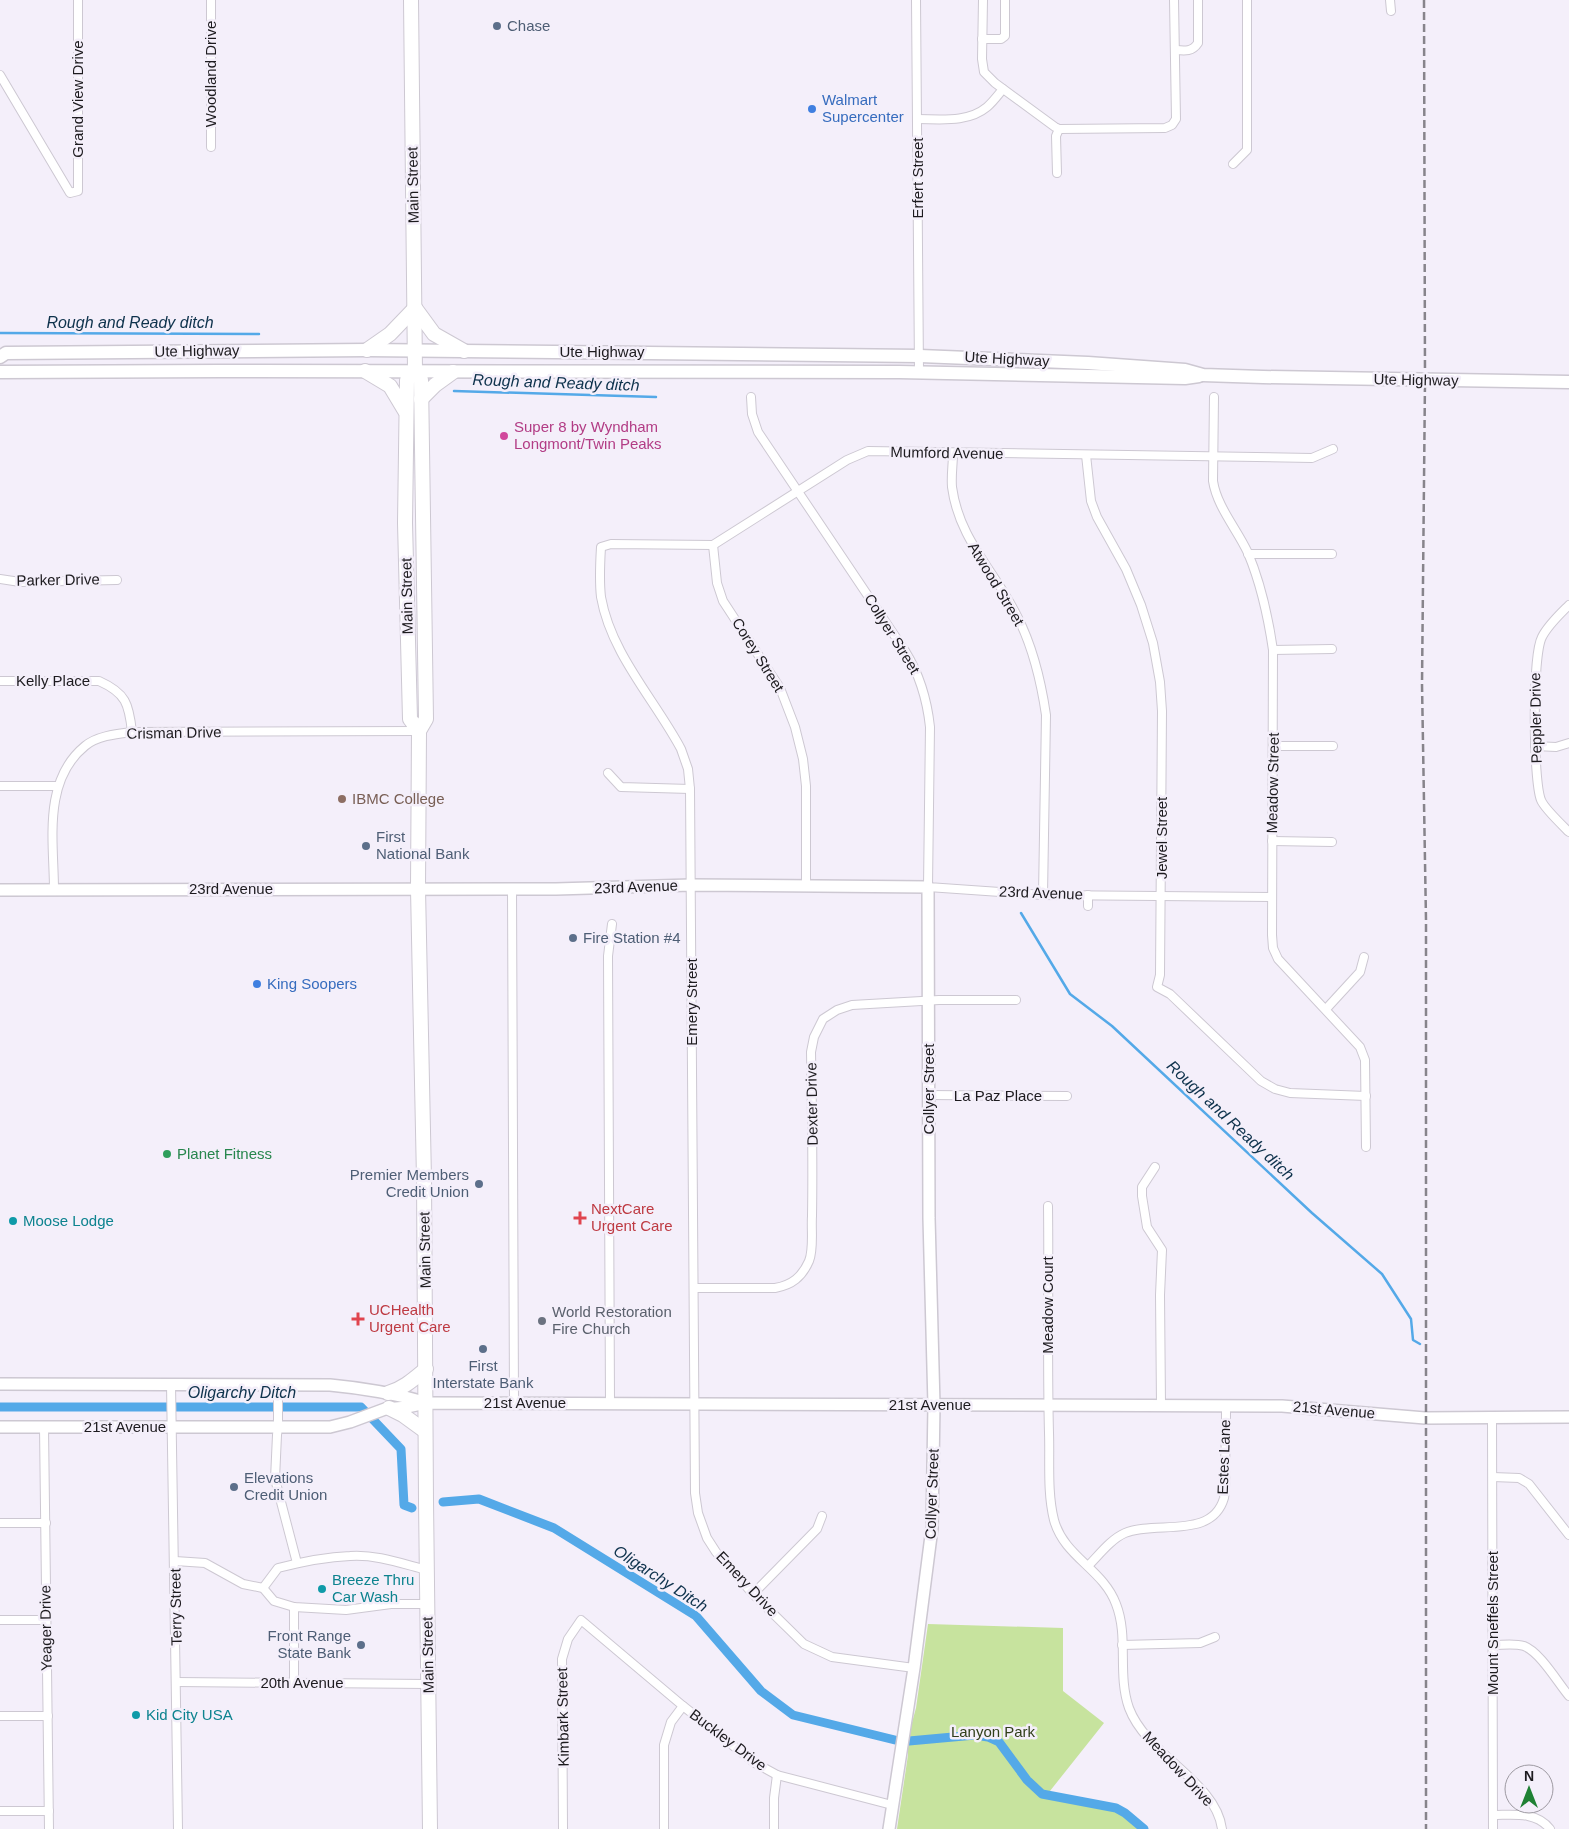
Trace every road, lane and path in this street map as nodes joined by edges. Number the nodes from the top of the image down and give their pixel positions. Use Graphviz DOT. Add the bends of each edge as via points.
graph roads {
  1 [pos="78,0"];
  2 [pos="211,0"];
  3 [pos="411,0"];
  4 [pos="916,0"];
  5 [pos="983,0"];
  6 [pos="1005,0"];
  7 [pos="1174,0"];
  8 [pos="1198,0"];
  9 [pos="1247,0"];
  10 [pos="1390,0"];
  11 [pos="1391,11"];
  12 [pos="982,39"];
  13 [pos="1175,50"];
  14 [pos="0,74"];
  15 [pos="1003,89"];
  16 [pos="917,118"];
  17 [pos="1059,129"];
  18 [pos="211,147"];
  19 [pos="1232,164"];
  20 [pos="1057,173"];
  21 [pos="415,308"];
  22 [pos="368,350"];
  23 [pos="414,351"];
  24 [pos="464,352"];
  25 [pos="920,356"];
  26 [pos="0,357"];
  27 [pos="365,371"];
  28 [pos="414,371"];
  29 [pos="0,372"];
  30 [pos="453,372"];
  31 [pos="920,372"];
  32 [pos="1204,374"];
  33 [pos="1569,382"];
  34 [pos="751,397"];
  35 [pos="1214,397"];
  36 [pos="421,399"];
  37 [pos="406,411"];
  38 [pos="1333,449"];
  39 [pos="953,453"];
  40 [pos="1086,455"];
  41 [pos="1214,457"];
  42 [pos="798,492"];
  43 [pos="713,545"];
  44 [pos="1248,554"];
  45 [pos="1332,554"];
  46 [pos="0,579"];
  47 [pos="117,580"];
  48 [pos="1569,605"];
  49 [pos="1332,649"];
  50 [pos="1273,650"];
  51 [pos="0,681"];
  52 [pos="418,731"];
  53 [pos="132,732"];
  54 [pos="1569,743"];
  55 [pos="1273,746"];
  56 [pos="1333,746"];
  57 [pos="1536,746"];
  58 [pos="608,773"];
  59 [pos="0,786"];
  60 [pos="58,786"];
  61 [pos="690,789"];
  62 [pos="1569,832"];
  63 [pos="1272,842"];
  64 [pos="1332,842"];
  65 [pos="691,885"];
  66 [pos="806,886"];
  67 [pos="928,887"];
  68 [pos="418,889"];
  69 [pos="512,889"];
  70 [pos="0,890"];
  71 [pos="54,890"];
  72 [pos="1043,895"];
  73 [pos="1088,895"];
  74 [pos="1161,896"];
  75 [pos="1271,897"];
  76 [pos="1088,906"];
  77 [pos="612,924"];
  78 [pos="1364,957"];
  79 [pos="1016,1000"];
  80 [pos="928,1001"];
  81 [pos="1326,1009"];
  82 [pos="929,1095"];
  83 [pos="1067,1096"];
  84 [pos="1366,1096"];
  85 [pos="1366,1146"];
  86 [pos="1155,1166"];
  87 [pos="1048,1206"];
  88 [pos="694,1288"];
  89 [pos="426,1369"];
  90 [pos="0,1384"];
  91 [pos="171,1384"];
  92 [pos="278,1385"];
  93 [pos="388,1394"];
  94 [pos="426,1402"];
  95 [pos="514,1403"];
  96 [pos="610,1403"];
  97 [pos="694,1404"];
  98 [pos="934,1405"];
  99 [pos="1048,1405"];
  100 [pos="1161,1405"];
  101 [pos="1226,1405"];
  102 [pos="389,1408"];
  103 [pos="1569,1417"];
  104 [pos="1492,1418"];
  105 [pos="0,1426"];
  106 [pos="44,1427"];
  107 [pos="172,1427"];
  108 [pos="278,1427"];
  109 [pos="426,1431"];
  110 [pos="1493,1477"];
  111 [pos="822,1516"];
  112 [pos="0,1523"];
  113 [pos="46,1523"];
  114 [pos="1569,1535"];
  115 [pos="175,1561"];
  116 [pos="298,1563"];
  117 [pos="1088,1566"];
  118 [pos="427,1570"];
  119 [pos="264,1588"];
  120 [pos="753,1594"];
  121 [pos="427,1604"];
  122 [pos="294,1607"];
  123 [pos="0,1620"];
  124 [pos="46,1620"];
  125 [pos="589,1626"];
  126 [pos="1215,1637"];
  127 [pos="1122,1644"];
  128 [pos="1493,1645"];
  129 [pos="914,1668"];
  130 [pos="176,1682"];
  131 [pos="294,1683"];
  132 [pos="428,1684"];
  133 [pos="1569,1696"];
  134 [pos="683,1706"];
  135 [pos="0,1716"];
  136 [pos="48,1716"];
  137 [pos="777,1775"];
  138 [pos="892,1805"];
  139 [pos="0,1811"];
  140 [pos="49,1811"];
  141 [pos="1493,1814"];
  142 [pos="49,1829"];
  143 [pos="178,1829"];
  144 [pos="430,1829"];
  145 [pos="563,1829"];
  146 [pos="664,1829"];
  147 [pos="774,1829"];
  148 [pos="889,1829"];
  149 [pos="1222,1829"];
  150 [pos="1492,1829"];
  151 [pos="1550,1829"];
  1 -- 14 [label="street, Grand View Drive" via="78,191 70,193"];
  2 -- 18 [label="street, Woodland Drive"];
  3 -- 21 [label="highway, Main Street"];
  4 -- 16 [label="street, Erfert Street"];
  5 -- 12 [label="street"];
  6 -- 12 [label="street" via="1005,36"];
  7 -- 13 [label="street"];
  8 -- 13 [label="street" via="1198,43 1189,51"];
  9 -- 19 [label="street" via="1247,150"];
  10 -- 11 [label="street"];
  12 -- 15 [label="street" via="984,72"];
  13 -- 17 [label="street" via="1176,119 1172,125 1165,128"];
  15 -- 16 [label="street" via="987,108 974,115"];
  15 -- 17 [label="street"];
  16 -- 25 [label="street, Erfert Street"];
  17 -- 20 [label="street" via="1056,136"];
  21 -- 22 [label="highway" via="390,334"];
  21 -- 23 [label="highway, Main Street"];
  21 -- 24 [label="highway" via="434,334"];
  22 -- 23 [label="main road, Ute Highway"];
  22 -- 26 [label="main road, Ute Highway" via="6,353"];
  23 -- 24 [label="main road, Ute Highway"];
  23 -- 28 [label="highway, Main Street"];
  24 -- 25 [label="main road, Ute Highway"];
  25 -- 31 [label="street, Erfert Street"];
  25 -- 32 [label="main road, Ute Highway" via="1185,370"];
  27 -- 28 [label="main road, Ute Highway"];
  27 -- 29 [label="main road, Ute Highway"];
  27 -- 37 [label="highway" via="390,386"];
  28 -- 30 [label="main road, Ute Highway"];
  28 -- 36 [label="highway, Main Street" via="421,380"];
  28 -- 37 [label="highway, Main Street" via="407,380"];
  30 -- 31 [label="main road, Ute Highway"];
  30 -- 36 [label="highway"];
  31 -- 32 [label="main road, Ute Highway" via="1185,378"];
  32 -- 33 [label="main road, Ute Highway" via="1262,378"];
  34 -- 42 [label="street, Collyer Street" via="758,432"];
  35 -- 41 [label="street, Meadow Street"];
  36 -- 52 [label="highway, Main Street" via="426,719"];
  37 -- 52 [label="highway, Main Street" via="410,719"];
  38 -- 41 [label="street, Mumford Avenue" via="1312,458"];
  39 -- 40 [label="street, Mumford Avenue"];
  39 -- 42 [label="street, Mumford Avenue" via="868,451 847,460"];
  39 -- 72 [label="street, Atwood Street" via="952,487 961,522 969,541 1018,617 1042,688 1046,715"];
  40 -- 41 [label="street, Mumford Avenue"];
  40 -- 74 [label="street, Jewel Street" via="1091,502 1141,605 1153,643 1160,682"];
  41 -- 44 [label="street, Meadow Street" via="1215,494"];
  42 -- 43 [label="street, Mumford Avenue"];
  42 -- 67 [label="street, Collyer Street" via="920,678 930,727"];
  43 -- 61 [label="street, Emery Street" via="611,544 601,547 601,597 606,616 615,640 682,750"];
  43 -- 66 [label="street, Corey Street" via="717,583 723,601 780,688 795,727 806,786"];
  44 -- 45 [label="street"];
  44 -- 50 [label="street, Meadow Street" via="1260,585"];
  46 -- 47 [label="street, Parker Drive" via="20,582"];
  48 -- 57 [label="street, Peppler Drive" via="1541,637 1536,665"];
  49 -- 50 [label="street"];
  50 -- 55 [label="street, Meadow Street"];
  51 -- 53 [label="street, Kelly Place" via="99,681 122,696"];
  52 -- 53 [label="street, Crisman Drive"];
  52 -- 68 [label="highway, Main Street"];
  53 -- 60 [label="street, Crisman Drive" via="112,735 85,746"];
  54 -- 57 [label="street" via="1556,747"];
  55 -- 56 [label="street"];
  55 -- 63 [label="street, Meadow Street"];
  57 -- 62 [label="street, Peppler Drive" via="1541,801"];
  58 -- 61 [label="street" via="621,787"];
  59 -- 60 [label="street"];
  60 -- 71 [label="street, Crisman Drive" via="54,805"];
  61 -- 65 [label="street, Emery Street"];
  63 -- 64 [label="street"];
  63 -- 75 [label="street, Meadow Street"];
  65 -- 66 [label="street, 23rd Avenue"];
  65 -- 69 [label="street, 23rd Avenue"];
  65 -- 88 [label="street, Emery Street"];
  66 -- 67 [label="street, 23rd Avenue"];
  67 -- 72 [label="street, 23rd Avenue"];
  67 -- 80 [label="street, Collyer Street"];
  68 -- 69 [label="street, 23rd Avenue"];
  68 -- 71 [label="street, 23rd Avenue"];
  68 -- 89 [label="highway, Main Street"];
  69 -- 95 [label="street"];
  70 -- 71 [label="street, 23rd Avenue"];
  72 -- 73 [label="street, 23rd Avenue"];
  73 -- 74 [label="street, 23rd Avenue"];
  73 -- 76 [label="street"];
  74 -- 75 [label="street, 23rd Avenue"];
  74 -- 84 [label="street, Jewel Street" via="1158,987 1170,994 1261,1081 1275,1089 1290,1093"];
  75 -- 81 [label="street, Meadow Street" via="1273,948 1278,960"];
  77 -- 96 [label="street" via="608,956"];
  78 -- 81 [label="street" via="1360,972"];
  79 -- 80 [label="street, Dexter Drive"];
  80 -- 82 [label="street, Collyer Street"];
  80 -- 88 [label="street, Dexter Drive" via="852,1005 836,1010 823,1019 814,1037 811,1052 811,1252 802,1274 795,1282 775,1288"];
  81 -- 84 [label="street, Meadow Street" via="1360,1047 1365,1060"];
  82 -- 83 [label="street, La Paz Place"];
  82 -- 98 [label="street, Collyer Street"];
  84 -- 85 [label="street, Meadow Street"];
  86 -- 100 [label="street" via="1142,1187 1142,1196 1147,1227 1162,1250"];
  87 -- 99 [label="street, Meadow Court"];
  88 -- 97 [label="street, Emery Street"];
  89 -- 93 [label="highway" via="405,1386"];
  89 -- 94 [label="highway, Main Street"];
  90 -- 91 [label="street, 21st Avenue"];
  91 -- 92 [label="street, 21st Avenue"];
  91 -- 107 [label="street, Terry Street"];
  92 -- 93 [label="street, 21st Avenue" via="330,1385"];
  92 -- 108 [label="street"];
  93 -- 94 [label="street, 21st Avenue"];
  94 -- 95 [label="street, 21st Avenue"];
  94 -- 102 [label="street, 21st Avenue"];
  94 -- 109 [label="highway, Main Street"];
  95 -- 96 [label="street, 21st Avenue"];
  96 -- 97 [label="street, 21st Avenue"];
  97 -- 98 [label="street, 21st Avenue"];
  97 -- 120 [label="street, Emery Drive" via="698,1513 716,1552"];
  98 -- 99 [label="street, 21st Avenue"];
  98 -- 129 [label="street, Collyer Street" via="932,1528"];
  99 -- 100 [label="street, 21st Avenue"];
  99 -- 117 [label="street, Meadow Drive" via="1054,1520 1071,1552"];
  100 -- 101 [label="street, 21st Avenue"];
  101 -- 104 [label="street, 21st Avenue" via="1282,1406 1433,1418"];
  101 -- 117 [label="street, Estes Lane" via="1225,1491 1218,1512 1196,1524 1125,1533"];
  102 -- 108 [label="street, 21st Avenue" via="330,1427"];
  102 -- 109 [label="highway"];
  103 -- 104 [label="street, 21st Avenue"];
  104 -- 110 [label="street, Mount Sneffels Street"];
  105 -- 106 [label="street, 21st Avenue"];
  106 -- 107 [label="street, 21st Avenue"];
  106 -- 113 [label="street, Yeager Drive"];
  107 -- 108 [label="street, 21st Avenue"];
  107 -- 115 [label="street, Terry Street"];
  108 -- 116 [label="street" via="275,1479"];
  109 -- 118 [label="highway, Main Street"];
  110 -- 114 [label="street" via="1519,1478 1529,1484"];
  110 -- 128 [label="street, Mount Sneffels Street"];
  111 -- 120 [label="street" via="817,1529"];
  112 -- 113 [label="street"];
  113 -- 124 [label="street, Yeager Drive"];
  115 -- 119 [label="street" via="205,1563 243,1584"];
  115 -- 130 [label="street, Terry Street"];
  116 -- 118 [label="street" via="352,1555"];
  116 -- 119 [label="street" via="278,1568"];
  117 -- 127 [label="street, Meadow Drive" via="1104,1582 1116,1604 1122,1622"];
  118 -- 121 [label="highway, Main Street"];
  119 -- 122 [label="street" via="274,1600"];
  120 -- 129 [label="street, Emery Drive" via="813,1649 832,1657"];
  121 -- 122 [label="street" via="391,1604 346,1610"];
  121 -- 132 [label="highway, Main Street"];
  122 -- 131 [label="street"];
  123 -- 124 [label="street"];
  124 -- 136 [label="street, Yeager Drive"];
  125 -- 134 [label="street, Buckley Drive"];
  125 -- 145 [label="street, Kimbark Street" via="581,1620 568,1639 562,1659"];
  126 -- 127 [label="street" via="1200,1643"];
  127 -- 149 [label="street, Meadow Drive" via="1124,1686 1129,1708 1139,1728 1210,1799 1218,1812"];
  128 -- 133 [label="street" via="1515,1644 1534,1653"];
  128 -- 141 [label="street, Mount Sneffels Street"];
  129 -- 138 [label="street, Collyer Street"];
  130 -- 131 [label="street, 20th Avenue"];
  130 -- 143 [label="street, Terry Street"];
  131 -- 132 [label="street, 20th Avenue"];
  132 -- 144 [label="highway, Main Street"];
  134 -- 137 [label="street, Buckley Drive" via="756,1763"];
  134 -- 146 [label="street" via="671,1722 664,1745"];
  135 -- 136 [label="street"];
  136 -- 140 [label="street, Yeager Drive"];
  137 -- 138 [label="street, Buckley Drive"];
  137 -- 147 [label="street"];
  138 -- 148 [label="street, Collyer Street"];
  139 -- 140 [label="street"];
  140 -- 142 [label="street, Yeager Drive"];
  141 -- 150 [label="street, Mount Sneffels Street"];
  141 -- 151 [label="street" via="1535,1817"];
}
